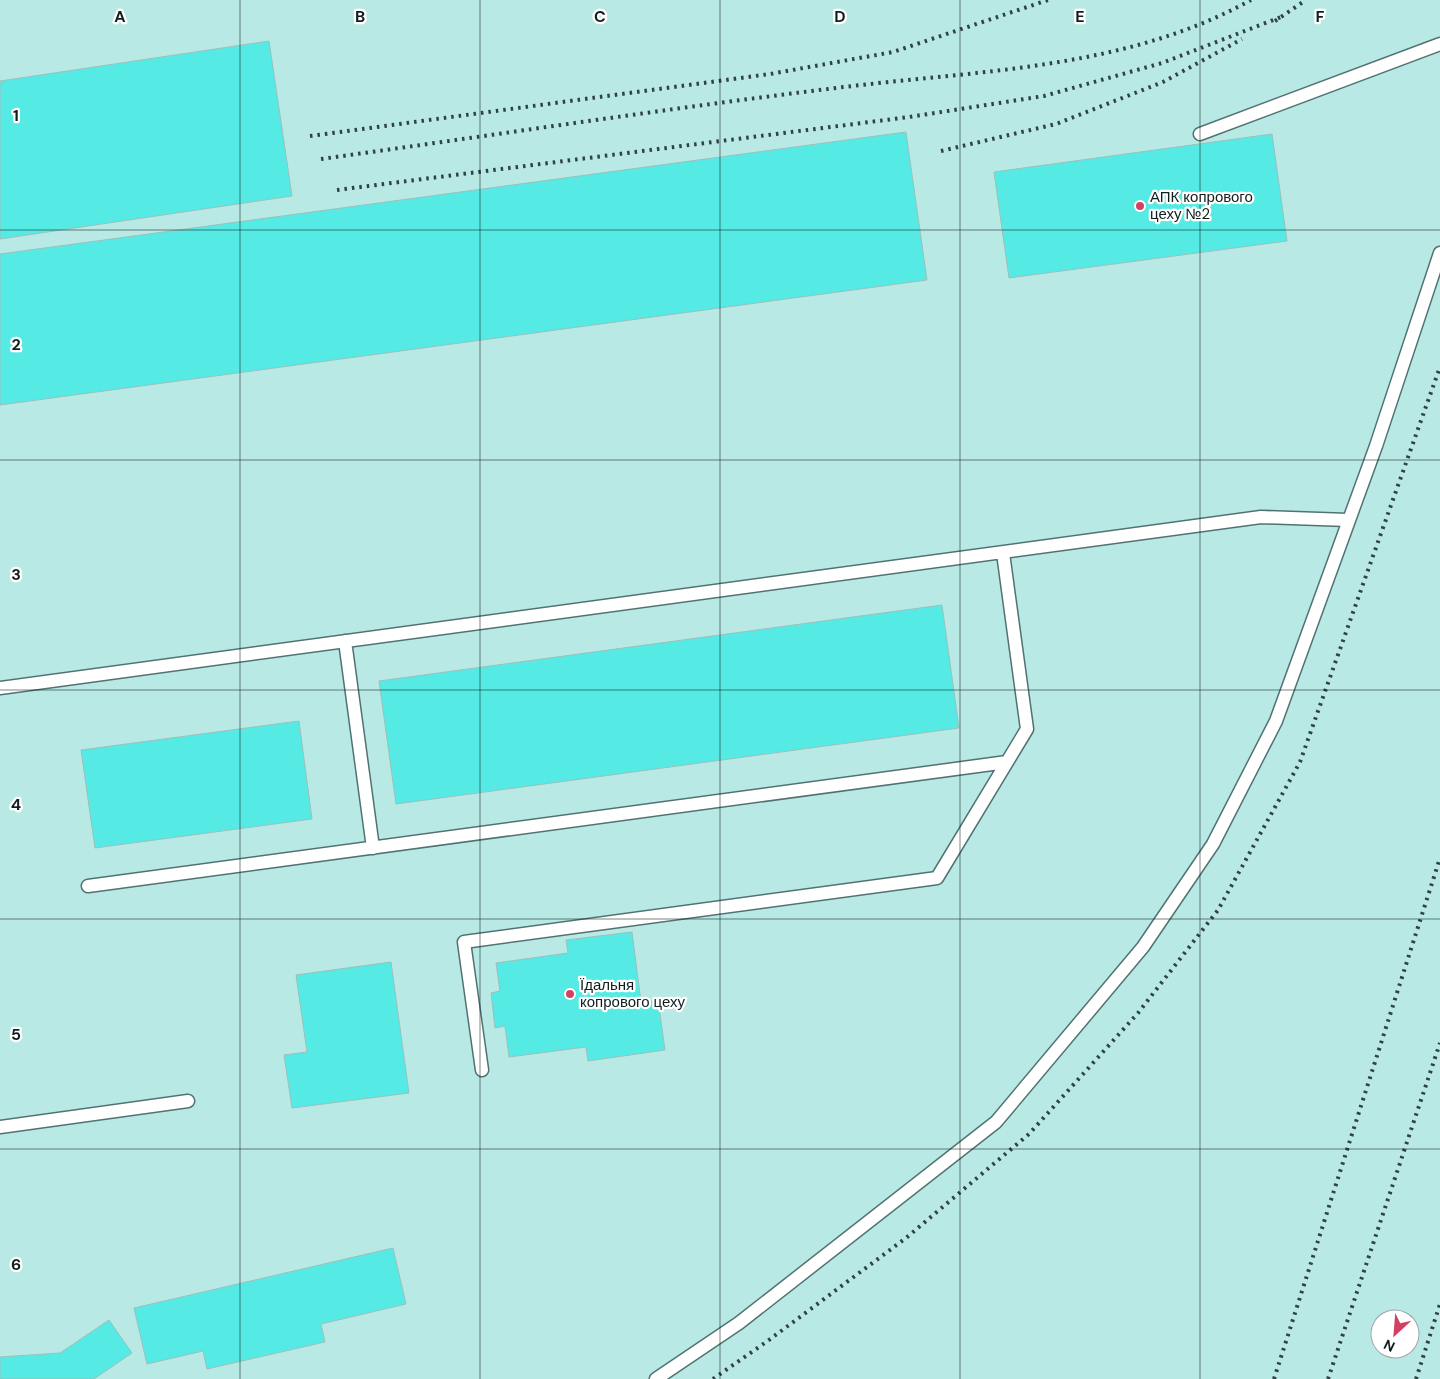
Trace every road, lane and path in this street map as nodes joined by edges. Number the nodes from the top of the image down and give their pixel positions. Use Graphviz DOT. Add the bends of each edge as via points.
graph roads {
  1 [pos="1440,44"];
  2 [pos="1200,134"];
  3 [pos="1440,253"];
  4 [pos="1348,520"];
  5 [pos="1002,553"];
  6 [pos="345,641"];
  7 [pos="0,688"];
  8 [pos="1007,762"];
  9 [pos="374,848"];
  10 [pos="88,886"];
  11 [pos="482,1070"];
  12 [pos="188,1102"];
  13 [pos="0,1127"];
  14 [pos="656,1379"];
  1 -- 2 [label="lane"];
  3 -- 4 [label="lane"];
  4 -- 5 [label="lane" via="1261,518"];
  4 -- 14 [label="lane" via="1276,721 1213,844 1143,948 996,1122 739,1324"];
  5 -- 6 [label="lane"];
  5 -- 8 [label="lane" via="1027,728"];
  6 -- 7 [label="lane"];
  6 -- 9 [label="lane"];
  8 -- 9 [label="lane"];
  8 -- 11 [label="lane" via="937,878 464,942"];
  9 -- 10 [label="lane"];
  12 -- 13 [label="lane"];
}
